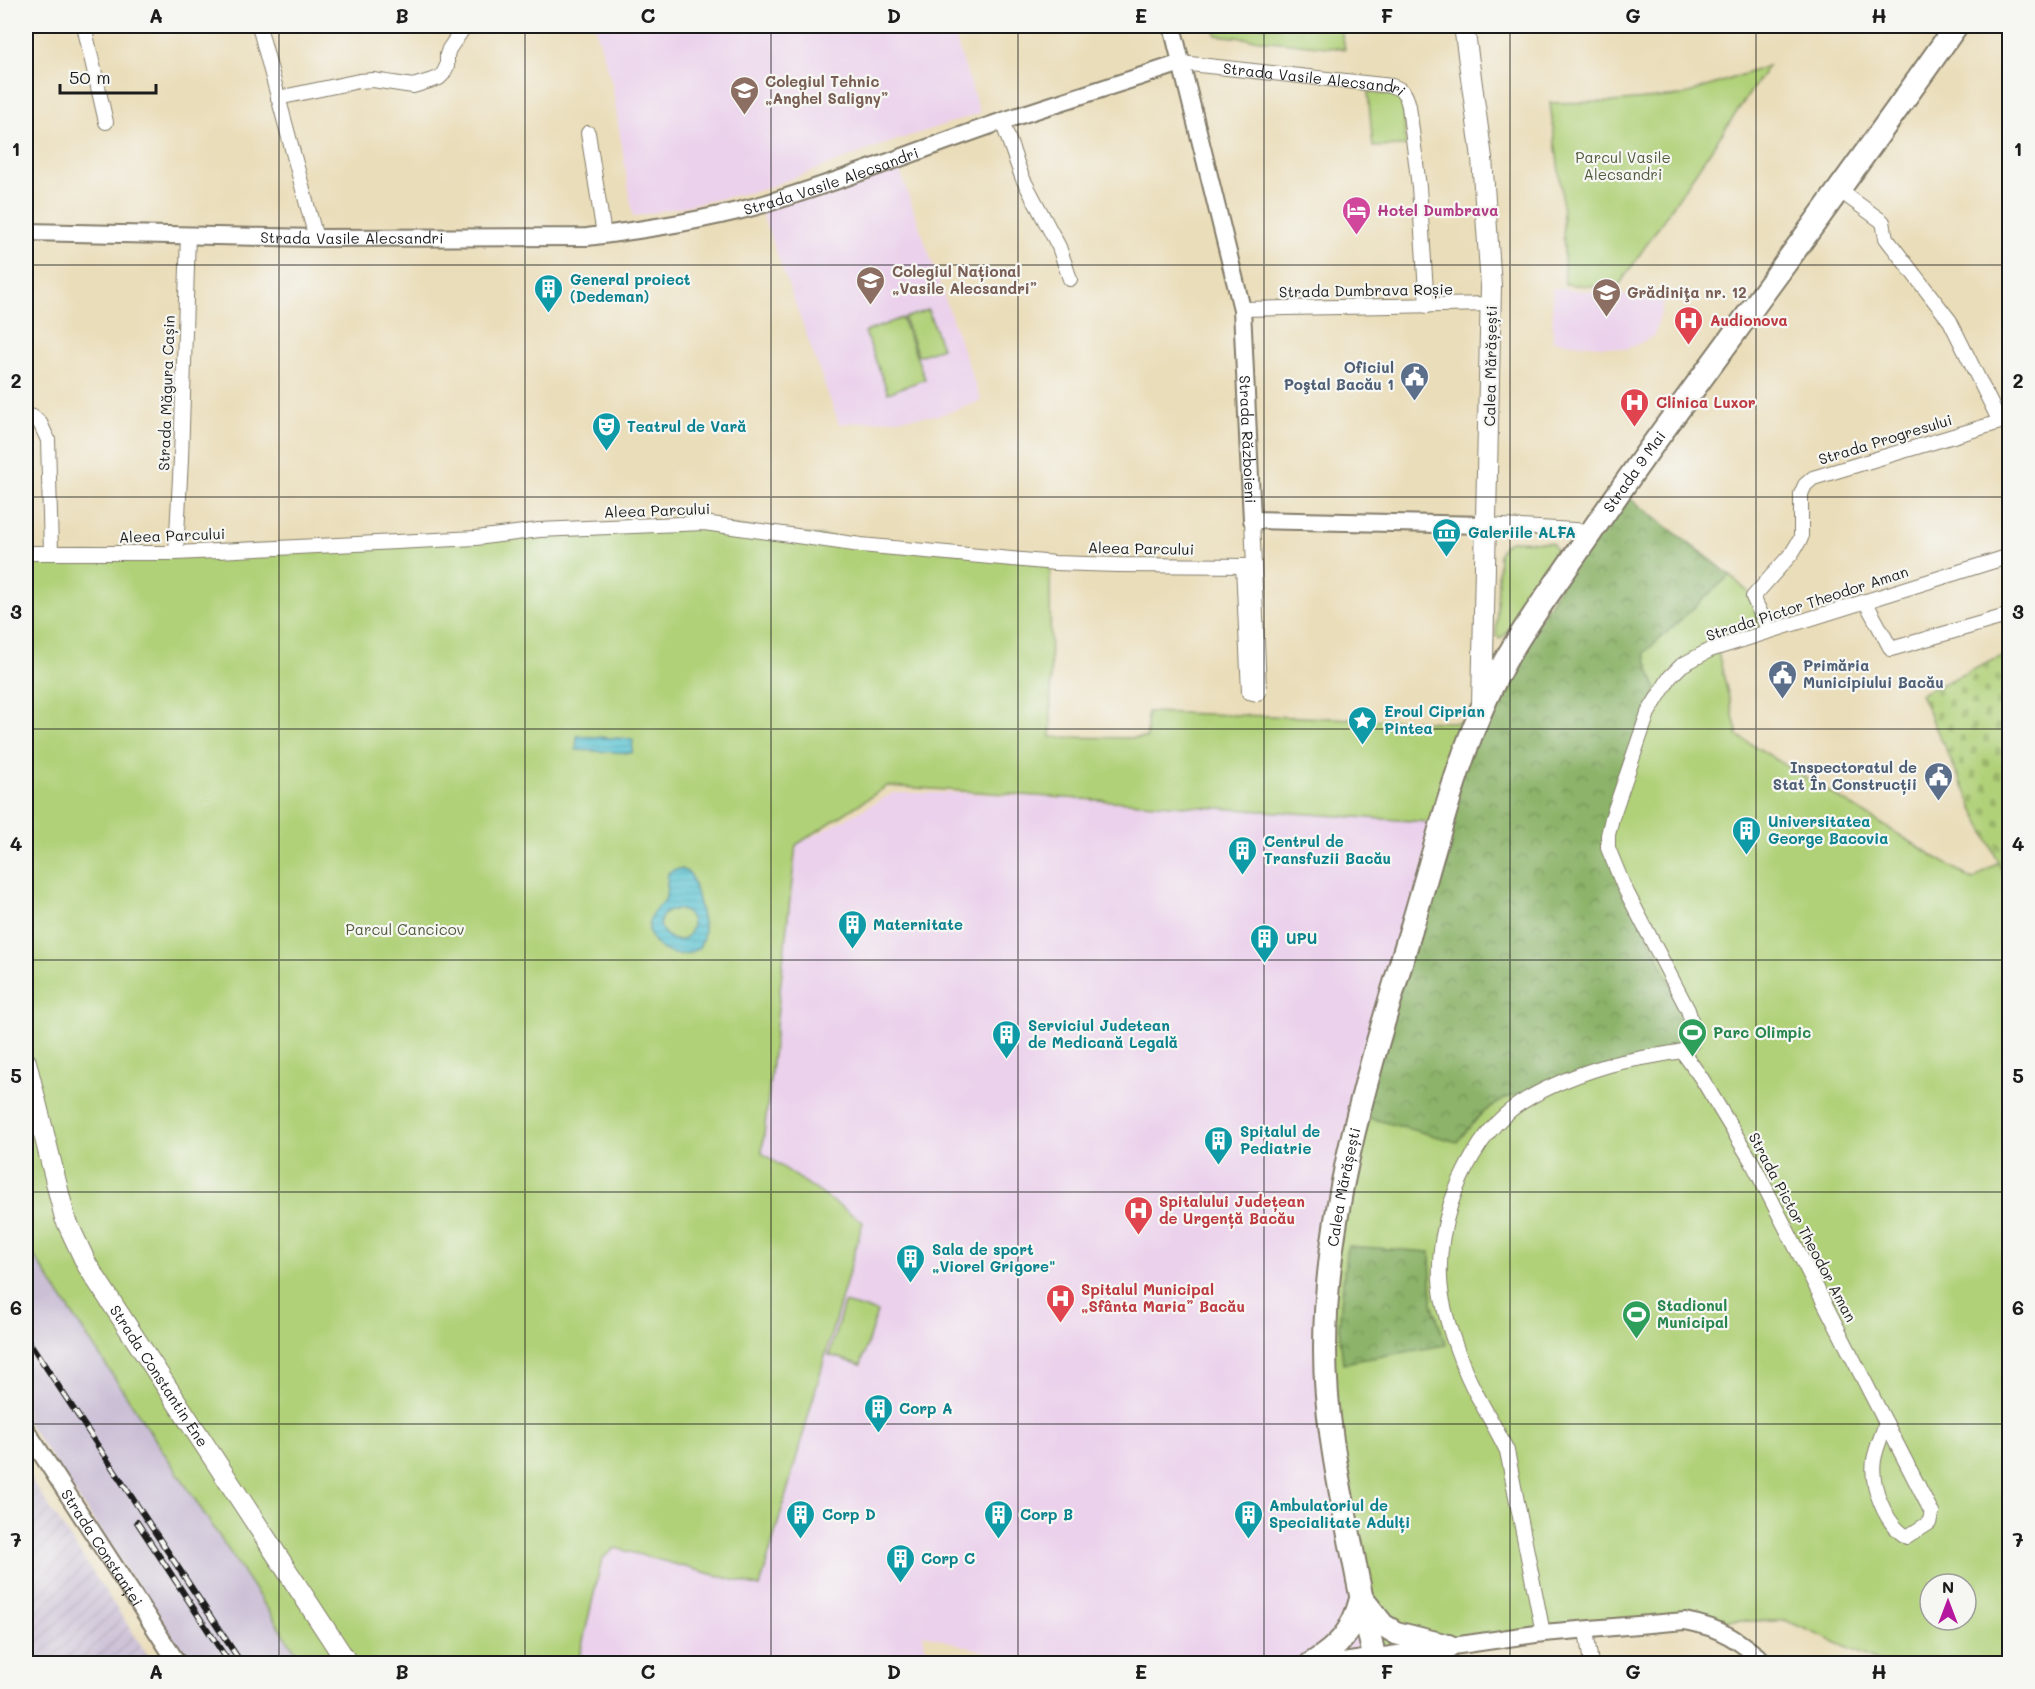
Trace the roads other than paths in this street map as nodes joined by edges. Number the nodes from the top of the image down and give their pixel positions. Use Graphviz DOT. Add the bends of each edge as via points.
graph roads {
  1 [pos="84,26"];
  2 [pos="259,26"];
  3 [pos="465,26"];
  4 [pos="1172,26"];
  5 [pos="1464,26"];
  6 [pos="1956,26"];
  7 [pos="1181,63"];
  8 [pos="278,98"];
  9 [pos="106,122"];
  10 [pos="1002,122"];
  11 [pos="588,133"];
  12 [pos="1839,190"];
  13 [pos="26,232"];
  14 [pos="188,235"];
  15 [pos="604,235"];
  16 [pos="316,238"];
  17 [pos="1070,279"];
  18 [pos="1492,304"];
  19 [pos="1427,306"];
  20 [pos="1242,309"];
  21 [pos="26,415"];
  22 [pos="2005,420"];
  23 [pos="1252,520"];
  24 [pos="1486,525"];
  25 [pos="1592,531"];
  26 [pos="51,552"];
  27 [pos="26,553"];
  28 [pos="176,553"];
  29 [pos="2010,556"];
  30 [pos="1248,566"];
  31 [pos="1865,601"];
  32 [pos="2010,615"];
  33 [pos="1769,631"];
  34 [pos="1479,715"];
  35 [pos="1682,1052"];
  36 [pos="26,1062"];
  37 [pos="1886,1423"];
  38 [pos="26,1430"];
  39 [pos="1361,1597"];
  40 [pos="1587,1630"];
  41 [pos="1543,1634"];
  42 [pos="1448,1646"];
  43 [pos="1375,1660"];
  44 [pos="178,1664"];
  45 [pos="348,1664"];
  46 [pos="1311,1664"];
  47 [pos="1329,1664"];
  48 [pos="1421,1664"];
  49 [pos="1591,1664"];
  50 [pos="1767,1664"];
  1 -- 9 [label="street"];
  2 -- 8 [label="street"];
  3 -- 8 [label="street" via="449,49 447,66 439,78 413,86 359,81"];
  4 -- 7 [label="street, Strada Războieni"];
  5 -- 18 [label="main road, Calea Mărășești" via="1482,158"];
  6 -- 12 [label="main road, Strada 9 Mai"];
  7 -- 10 [label="street, Strada Vasile Alecsandri"];
  7 -- 19 [label="street, Strada Vasile Alecsandri" via="1401,89 1409,106 1419,187"];
  7 -- 20 [label="street, Strada Războieni"];
  8 -- 16 [label="street"];
  10 -- 15 [label="street, Strada Vasile Alecsandri" via="757,206"];
  10 -- 17 [label="street" via="1022,177 1059,247"];
  11 -- 15 [label="street"];
  12 -- 22 [label="street, Strada Progresului" via="1883,222 1886,238 1950,321"];
  12 -- 25 [label="main road, Strada 9 Mai"];
  13 -- 14 [label="street, Strada Vasile Alecsandri"];
  14 -- 16 [label="street, Strada Vasile Alecsandri"];
  14 -- 28 [label="street, Strada Măgura Cașin"];
  15 -- 16 [label="street, Strada Vasile Alecsandri"];
  18 -- 19 [label="street, Strada Dumbrava Roșie"];
  18 -- 24 [label="main road, Calea Mărășești"];
  19 -- 20 [label="street, Strada Dumbrava Roșie"];
  20 -- 23 [label="street, Strada Războieni"];
  21 -- 26 [label="street" via="40,423 48,440"];
  22 -- 33 [label="street, Strada Progresului" via="1813,478 1805,485 1801,494 1801,538 1753,597"];
  23 -- 24 [label="street, Strada Războieni"];
  23 -- 30 [label="street"];
  24 -- 25 [label="street, Strada Războieni"];
  24 -- 34 [label="main road, Calea Mărășești"];
  25 -- 34 [label="main road, Strada 9 Mai" via="1518,638"];
  26 -- 27 [label="street, Aleea Parcului"];
  26 -- 28 [label="street, Aleea Parcului"];
  28 -- 30 [label="street, Aleea Parcului" via="476,538 539,530 704,524 861,545 1055,563"];
  29 -- 31 [label="street, Strada Pictor Theodor Aman"];
  30 -- 30 [label="street" via="1249,692 1257,694 1258,692"];
  31 -- 32 [label="street" via="1891,650"];
  31 -- 33 [label="street, Strada Pictor Theodor Aman"];
  33 -- 35 [label="street, Strada Pictor Theodor Aman" via="1710,650 1682,665 1670,677 1648,713 1612,818 1608,848 1612,861 1693,1026 1691,1044"];
  34 -- 39 [label="main road, Calea Mărășești" via="1387,1012 1344,1169 1336,1221 1326,1314 1326,1385 1335,1464"];
  35 -- 37 [label="street, Strada Pictor Theodor Aman" via="1752,1162"];
  35 -- 41 [label="street" via="1608,1066 1565,1080 1505,1114 1476,1152 1458,1183 1449,1210 1439,1261 1443,1304 1463,1363 1507,1451"];
  36 -- 45 [label="main road, Strada Constantin Ene" via="65,1218 87,1264"];
  37 -- 37 [label="street, Strada Pictor Theodor Aman" via="1874,1461 1874,1480 1885,1511 1906,1537 1929,1523 1932,1516"];
  38 -- 44 [label="street, Strada Constanței"];
  39 -- 42 [label="main road" via="1383,1625 1396,1633"];
  39 -- 43 [label="main road, Calea Mărășești"];
  39 -- 46 [label="main road" via="1357,1614 1340,1642"];
  40 -- 41 [label="street"];
  40 -- 49 [label="street"];
  40 -- 50 [label="street" via="1685,1621 1707,1625 1740,1642"];
  41 -- 42 [label="street"];
  42 -- 43 [label="street"];
  42 -- 48 [label="main road"];
  43 -- 47 [label="street"];
}
